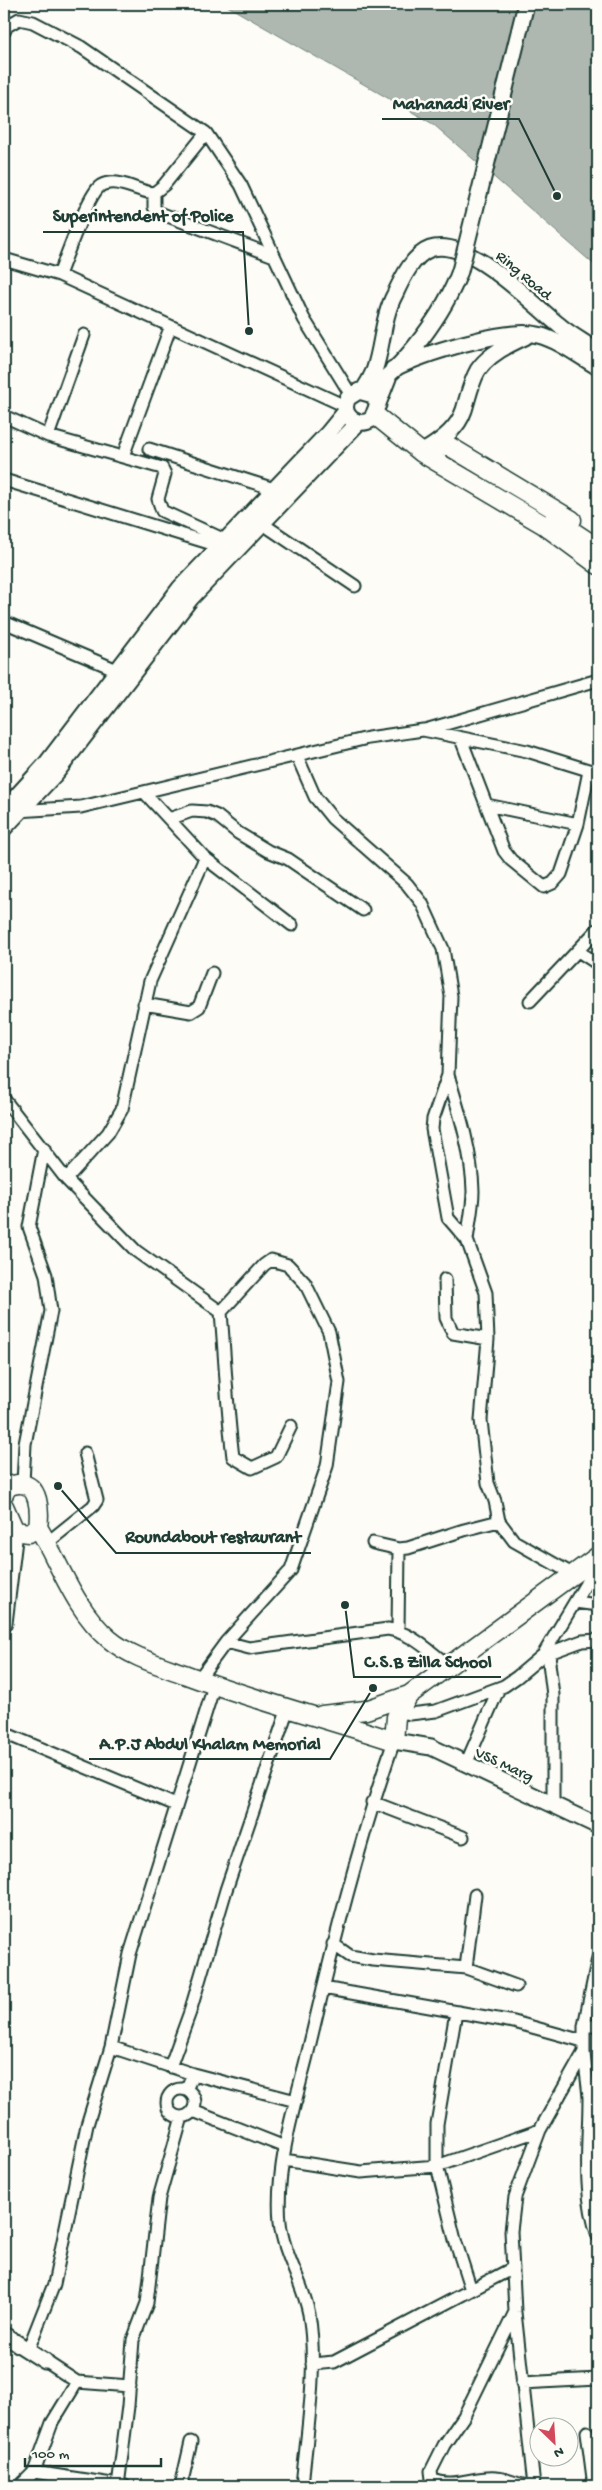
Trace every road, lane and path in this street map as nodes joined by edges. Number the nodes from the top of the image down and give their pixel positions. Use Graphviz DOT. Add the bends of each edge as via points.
graph roads {
  1 [pos="526,4"];
  2 [pos="4,32"];
  3 [pos="206,133"];
  4 [pos="154,193"];
  5 [pos="274,256"];
  6 [pos="4,259"];
  7 [pos="59,275"];
  8 [pos="170,328"];
  9 [pos="536,334"];
  10 [pos="84,335"];
  11 [pos="598,352"];
  12 [pos="598,367"];
  13 [pos="392,372"];
  14 [pos="354,399"];
  15 [pos="377,410"];
  16 [pos="4,416"];
  17 [pos="358,423"];
  18 [pos="48,436"];
  19 [pos="149,448"];
  20 [pos="422,453"];
  21 [pos="123,456"];
  22 [pos="4,480"];
  23 [pos="274,489"];
  24 [pos="263,524"];
  25 [pos="598,537"];
  26 [pos="222,543"];
  27 [pos="598,548"];
  28 [pos="598,565"];
  29 [pos="355,586"];
  30 [pos="186,593"];
  31 [pos="4,622"];
  32 [pos="147,644"];
  33 [pos="118,670"];
  34 [pos="598,680"];
  35 [pos="423,730"];
  36 [pos="461,739"];
  37 [pos="297,756"];
  38 [pos="594,772"];
  39 [pos="144,792"];
  40 [pos="486,805"];
  41 [pos="10,808"];
  42 [pos="169,819"];
  43 [pos="578,824"];
  44 [pos="4,828"];
  45 [pos="205,858"];
  46 [pos="363,910"];
  47 [pos="292,925"];
  48 [pos="598,929"];
  49 [pos="578,951"];
  50 [pos="598,964"];
  51 [pos="212,973"];
  52 [pos="530,1001"];
  53 [pos="144,1004"];
  54 [pos="448,1075"];
  55 [pos="4,1099"];
  56 [pos="44,1149"];
  57 [pos="66,1179"];
  58 [pos="467,1240"];
  59 [pos="445,1279"];
  60 [pos="221,1312"];
  61 [pos="488,1339"];
  62 [pos="291,1426"];
  63 [pos="85,1454"];
  64 [pos="11,1484"];
  65 [pos="4,1506"];
  66 [pos="499,1521"];
  67 [pos="38,1527"];
  68 [pos="15,1531"];
  69 [pos="47,1543"];
  70 [pos="373,1543"];
  71 [pos="399,1549"];
  72 [pos="598,1557"];
  73 [pos="574,1575"];
  74 [pos="575,1602"];
  75 [pos="598,1605"];
  76 [pos="5,1606"];
  77 [pos="4,1623"];
  78 [pos="398,1631"];
  79 [pos="598,1640"];
  80 [pos="226,1642"];
  81 [pos="551,1648"];
  82 [pos="448,1665"];
  83 [pos="206,1683"];
  84 [pos="499,1688"];
  85 [pos="409,1694"];
  86 [pos="288,1708"];
  87 [pos="399,1711"];
  88 [pos="316,1716"];
  89 [pos="4,1733"];
  90 [pos="399,1742"];
  91 [pos="466,1764"];
  92 [pos="372,1802"];
  93 [pos="176,1805"];
  94 [pos="553,1805"];
  95 [pos="598,1826"];
  96 [pos="463,1837"];
  97 [pos="598,1837"];
  98 [pos="475,1894"];
  99 [pos="333,1944"];
  100 [pos="598,1958"];
  101 [pos="466,1968"];
  102 [pos="516,1986"];
  103 [pos="323,1988"];
  104 [pos="456,2012"];
  105 [pos="584,2026"];
  106 [pos="598,2026"];
  107 [pos="111,2047"];
  108 [pos="584,2047"];
  109 [pos="170,2068"];
  110 [pos="193,2074"];
  111 [pos="186,2090"];
  112 [pos="296,2101"];
  113 [pos="193,2111"];
  114 [pos="182,2118"];
  115 [pos="540,2130"];
  116 [pos="285,2147"];
  117 [pos="284,2160"];
  118 [pos="437,2166"];
  119 [pos="598,2236"];
  120 [pos="513,2268"];
  121 [pos="471,2290"];
  122 [pos="515,2312"];
  123 [pos="4,2335"];
  124 [pos="28,2350"];
  125 [pos="45,2361"];
  126 [pos="312,2364"];
  127 [pos="598,2379"];
  128 [pos="77,2382"];
  129 [pos="522,2383"];
  130 [pos="130,2386"];
  131 [pos="587,2432"];
  132 [pos="191,2442"];
  133 [pos="34,2472"];
  134 [pos="85,2483"];
  135 [pos="20,2486"];
  136 [pos="121,2486"];
  137 [pos="181,2486"];
  138 [pos="302,2486"];
  139 [pos="527,2486"];
  140 [pos="534,2486"];
  141 [pos="594,2486"];
  1 -- 13 [label="main road, bridge" via="460,271 444,307"];
  2 -- 3 [label="street" via="7,26 20,19 33,22 81,46"];
  3 -- 4 [label="street"];
  3 -- 5 [label="street" via="241,185"];
  4 -- 5 [label="street" via="157,212"];
  4 -- 7 [label="street" via="119,183 99,187"];
  5 -- 14 [label="street" via="304,319"];
  6 -- 7 [label="street"];
  7 -- 8 [label="street"];
  8 -- 14 [label="street"];
  8 -- 21 [label="street"];
  9 -- 12 [label="main road" via="551,339"];
  9 -- 13 [label="main road" via="488,339 434,353"];
  9 -- 20 [label="main road" via="503,349 479,369 454,427 446,437"];
  10 -- 18 [label="street"];
  11 -- 14 [label="main road, Ring Road" via="562,328 486,264 456,250 430,249 414,262 394,296 374,371"];
  13 -- 14 [label="main road"];
  13 -- 15 [label="main road"];
  14 -- 15 [label="main road" via="372,395"];
  14 -- 17 [label="main road" via="350,419"];
  14 -- 23 [label="main road" via="328,433"];
  15 -- 17 [label="main road" via="368,422"];
  15 -- 20 [label="main road"];
  16 -- 18 [label="street"];
  17 -- 24 [label="main road"];
  18 -- 21 [label="street"];
  19 -- 23 [label="street"];
  20 -- 25 [label="main road" via="449,446"];
  20 -- 27 [label="main road" via="438,451 447,454"];
  20 -- 28 [label="main road" via="544,526"];
  21 -- 26 [label="street" via="162,468 165,474 158,499 162,511"];
  22 -- 26 [label="street"];
  23 -- 26 [label="main road"];
  24 -- 29 [label="street"];
  24 -- 30 [label="main road"];
  26 -- 30 [label="main road"];
  30 -- 32 [label="main road"];
  31 -- 33 [label="street"];
  32 -- 33 [label="main road"];
  32 -- 41 [label="main road" via="56,773"];
  33 -- 41 [label="main road"];
  34 -- 35 [label="street"];
  35 -- 36 [label="street"];
  35 -- 37 [label="street" via="368,738"];
  36 -- 38 [label="street" via="527,752"];
  36 -- 40 [label="street"];
  37 -- 39 [label="street"];
  37 -- 54 [label="street" via="315,797 326,811 407,884 422,903 443,949 452,996"];
  38 -- 43 [label="street"];
  39 -- 41 [label="street" via="80,807"];
  39 -- 42 [label="street"];
  40 -- 43 [label="street"];
  40 -- 43 [label="street" via="504,851 544,887 553,884 561,874"];
  41 -- 44 [label="main road"];
  42 -- 45 [label="street"];
  42 -- 46 [label="street" via="192,811 217,816"];
  45 -- 47 [label="street"];
  45 -- 53 [label="street" via="150,981"];
  48 -- 49 [label="street"];
  49 -- 50 [label="street"];
  49 -- 52 [label="street"];
  51 -- 53 [label="street" via="199,1007 191,1012"];
  53 -- 57 [label="street" via="122,1108 108,1134"];
  54 -- 58 [label="street" via="459,1111 471,1176"];
  54 -- 58 [label="street" via="432,1129 448,1218"];
  55 -- 56 [label="street"];
  56 -- 57 [label="street"];
  56 -- 64 [label="street" via="29,1227 46,1275 51,1311 25,1444"];
  57 -- 60 [label="street" via="136,1251"];
  58 -- 61 [label="street" via="486,1293"];
  59 -- 61 [label="street" via="446,1318 453,1333"];
  60 -- 62 [label="street" via="233,1457 252,1468 276,1457"];
  60 -- 80 [label="street" via="264,1265 272,1260 288,1265 305,1283 329,1332 339,1382 327,1466 291,1570"];
  61 -- 66 [label="street" via="481,1420 488,1483"];
  63 -- 69 [label="street" via="97,1500"];
  64 -- 67 [label="main road" via="29,1486 36,1495 40,1517"];
  65 -- 68 [label="main road"];
  66 -- 71 [label="street"];
  66 -- 73 [label="street" via="514,1541"];
  67 -- 68 [label="main road" via="29,1532"];
  67 -- 69 [label="main road"];
  68 -- 76 [label="main road"];
  69 -- 83 [label="main road" via="82,1607 109,1639 154,1663"];
  70 -- 71 [label="street"];
  71 -- 78 [label="street"];
  72 -- 73 [label="main road"];
  72 -- 74 [label="street"];
  73 -- 82 [label="main road"];
  74 -- 75 [label="street"];
  74 -- 81 [label="street"];
  76 -- 77 [label="main road"];
  78 -- 80 [label="street" via="249,1648"];
  78 -- 82 [label="street" via="417,1640"];
  79 -- 81 [label="street"];
  80 -- 83 [label="street"];
  81 -- 84 [label="street" via="531,1667"];
  81 -- 94 [label="street"];
  82 -- 85 [label="main road"];
  83 -- 86 [label="main road"];
  83 -- 93 [label="street"];
  84 -- 87 [label="street" via="436,1711 410,1714"];
  84 -- 91 [label="street"];
  85 -- 87 [label="main road"];
  85 -- 88 [label="main road" via="366,1710"];
  86 -- 88 [label="main road"];
  86 -- 109 [label="street"];
  87 -- 90 [label="main road" via="396,1717"];
  88 -- 90 [label="main road"];
  89 -- 93 [label="street"];
  90 -- 91 [label="main road, VSS Marg" via="431,1748"];
  90 -- 92 [label="street"];
  90 -- 97 [label="main road"];
  91 -- 94 [label="main road, VSS Marg"];
  92 -- 96 [label="street"];
  92 -- 99 [label="street"];
  93 -- 107 [label="street" via="130,1954"];
  94 -- 95 [label="main road, VSS Marg"];
  98 -- 101 [label="street"];
  99 -- 101 [label="street" via="350,1956"];
  99 -- 103 [label="street"];
  100 -- 105 [label="street"];
  101 -- 102 [label="street"];
  103 -- 104 [label="street"];
  103 -- 112 [label="street"];
  104 -- 108 [label="street" via="514,2022"];
  104 -- 118 [label="street" via="438,2124"];
  105 -- 106 [label="street"];
  105 -- 108 [label="street"];
  107 -- 109 [label="street"];
  107 -- 124 [label="street" via="87,2125 54,2284"];
  108 -- 115 [label="street"];
  108 -- 119 [label="street" via="589,2097 587,2184 592,2220"];
  109 -- 110 [label="street"];
  110 -- 111 [label="street"];
  110 -- 112 [label="street"];
  111 -- 113 [label="street" via="194,2099"];
  111 -- 114 [label="street" via="172,2092 168,2098 170,2112"];
  112 -- 116 [label="street"];
  113 -- 114 [label="street"];
  113 -- 116 [label="street"];
  114 -- 130 [label="street" via="158,2198 147,2303 133,2340"];
  115 -- 118 [label="street"];
  115 -- 120 [label="street" via="515,2197 511,2231"];
  116 -- 117 [label="street"];
  117 -- 118 [label="street" via="361,2172"];
  117 -- 126 [label="street" via="280,2222 308,2311"];
  118 -- 121 [label="street"];
  120 -- 121 [label="street"];
  120 -- 122 [label="street"];
  121 -- 126 [label="street" via="334,2362"];
  122 -- 129 [label="street"];
  122 -- 139 [label="street" via="464,2416 444,2445 431,2472 432,2479 439,2482 456,2484 497,2478"];
  123 -- 124 [label="main road"];
  124 -- 125 [label="main road"];
  125 -- 128 [label="street"];
  126 -- 138 [label="street"];
  127 -- 129 [label="street"];
  128 -- 130 [label="street"];
  128 -- 133 [label="street" via="52,2423"];
  129 -- 140 [label="street"];
  130 -- 136 [label="street"];
  131 -- 141 [label="street"];
  132 -- 137 [label="street"];
  133 -- 134 [label="street"];
  133 -- 135 [label="street"];
  134 -- 136 [label="street"];
}
